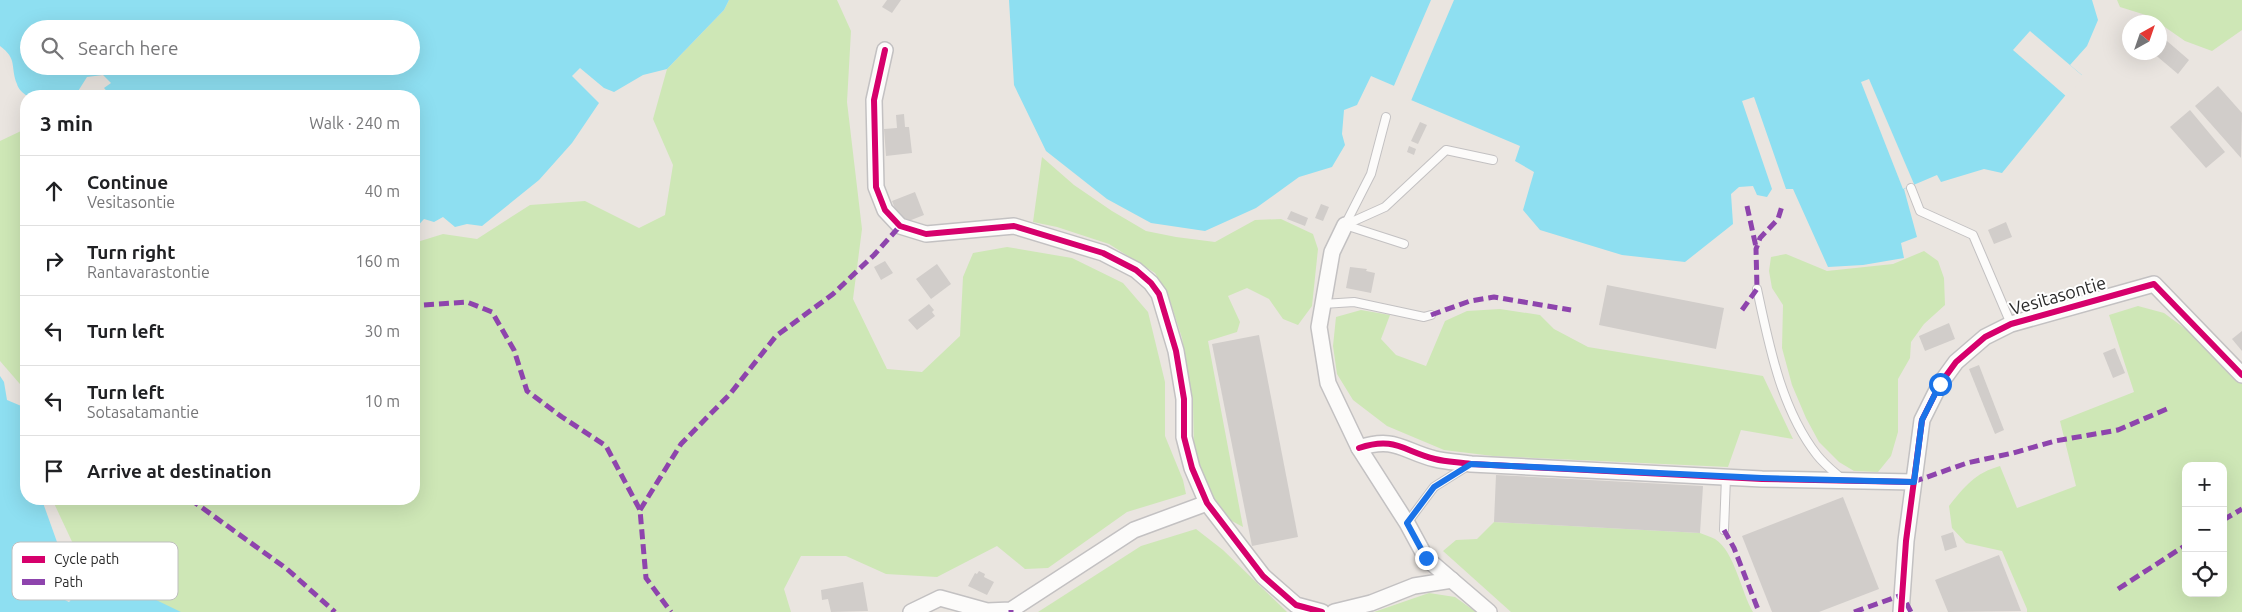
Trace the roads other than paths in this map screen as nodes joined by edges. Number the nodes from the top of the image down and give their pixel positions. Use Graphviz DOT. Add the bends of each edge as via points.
graph roads {
  1 [pos="885,50"];
  2 [pos="1386,117"];
  3 [pos="1493,160"];
  4 [pos="1911,188"];
  5 [pos="1345,225"];
  6 [pos="1404,244"];
  7 [pos="1757,289"];
  8 [pos="1323,304"];
  9 [pos="1430,315"];
  10 [pos="2010,324"];
  11 [pos="2242,375"];
  12 [pos="1358,448"];
  13 [pos="1471,464"];
  14 [pos="1726,476"];
  15 [pos="1844,481"];
  16 [pos="1914,482"];
  17 [pos="1207,504"];
  18 [pos="1407,523"];
  19 [pos="1724,530"];
  20 [pos="1452,580"];
  21 [pos="911,612"];
  22 [pos="1322,612"];
  23 [pos="1334,612"];
  24 [pos="1489,612"];
  25 [pos="1901,612"];
  1 -- 17 [label="street" via="874,100 876,186 885,210 900,226 926,234 1014,226 1103,253 1136,270 1150,282 1159,294 1176,351 1184,399 1184,437"];
  2 -- 5 [label="lane" via="1371,174"];
  3 -- 5 [label="lane" via="1446,150 1385,208"];
  4 -- 10 [label="lane" via="1920,211 1973,235"];
  5 -- 6 [label="lane"];
  5 -- 8 [label="street" via="1332,252"];
  7 -- 15 [label="lane" via="1768,341 1797,424 1817,456"];
  8 -- 9 [label="lane" via="1354,302 1424,317"];
  8 -- 12 [label="street" via="1319,327 1328,383"];
  10 -- 11 [label="street, Vesitasontie" via="2154,284"];
  10 -- 16 [label="street, Vesitasontie" via="1985,336 1956,362 1940,384 1922,420"];
  12 -- 13 [label="street" via="1372,444 1400,445 1435,459"];
  12 -- 18 [label="street"];
  13 -- 14 [label="street"];
  13 -- 18 [label="lane" via="1434,487"];
  14 -- 15 [label="street"];
  14 -- 19 [label="lane"];
  15 -- 16 [label="street"];
  16 -- 25 [label="street, Vesitasontie"];
  17 -- 21 [label="street" via="1134,530 1011,610 987,611 940,598"];
  17 -- 22 [label="street" via="1263,576 1296,605"];
  18 -- 20 [label="street" via="1426,558"];
  20 -- 23 [label="street" via="1414,586 1371,603"];
  20 -- 24 [label="street"];
}
